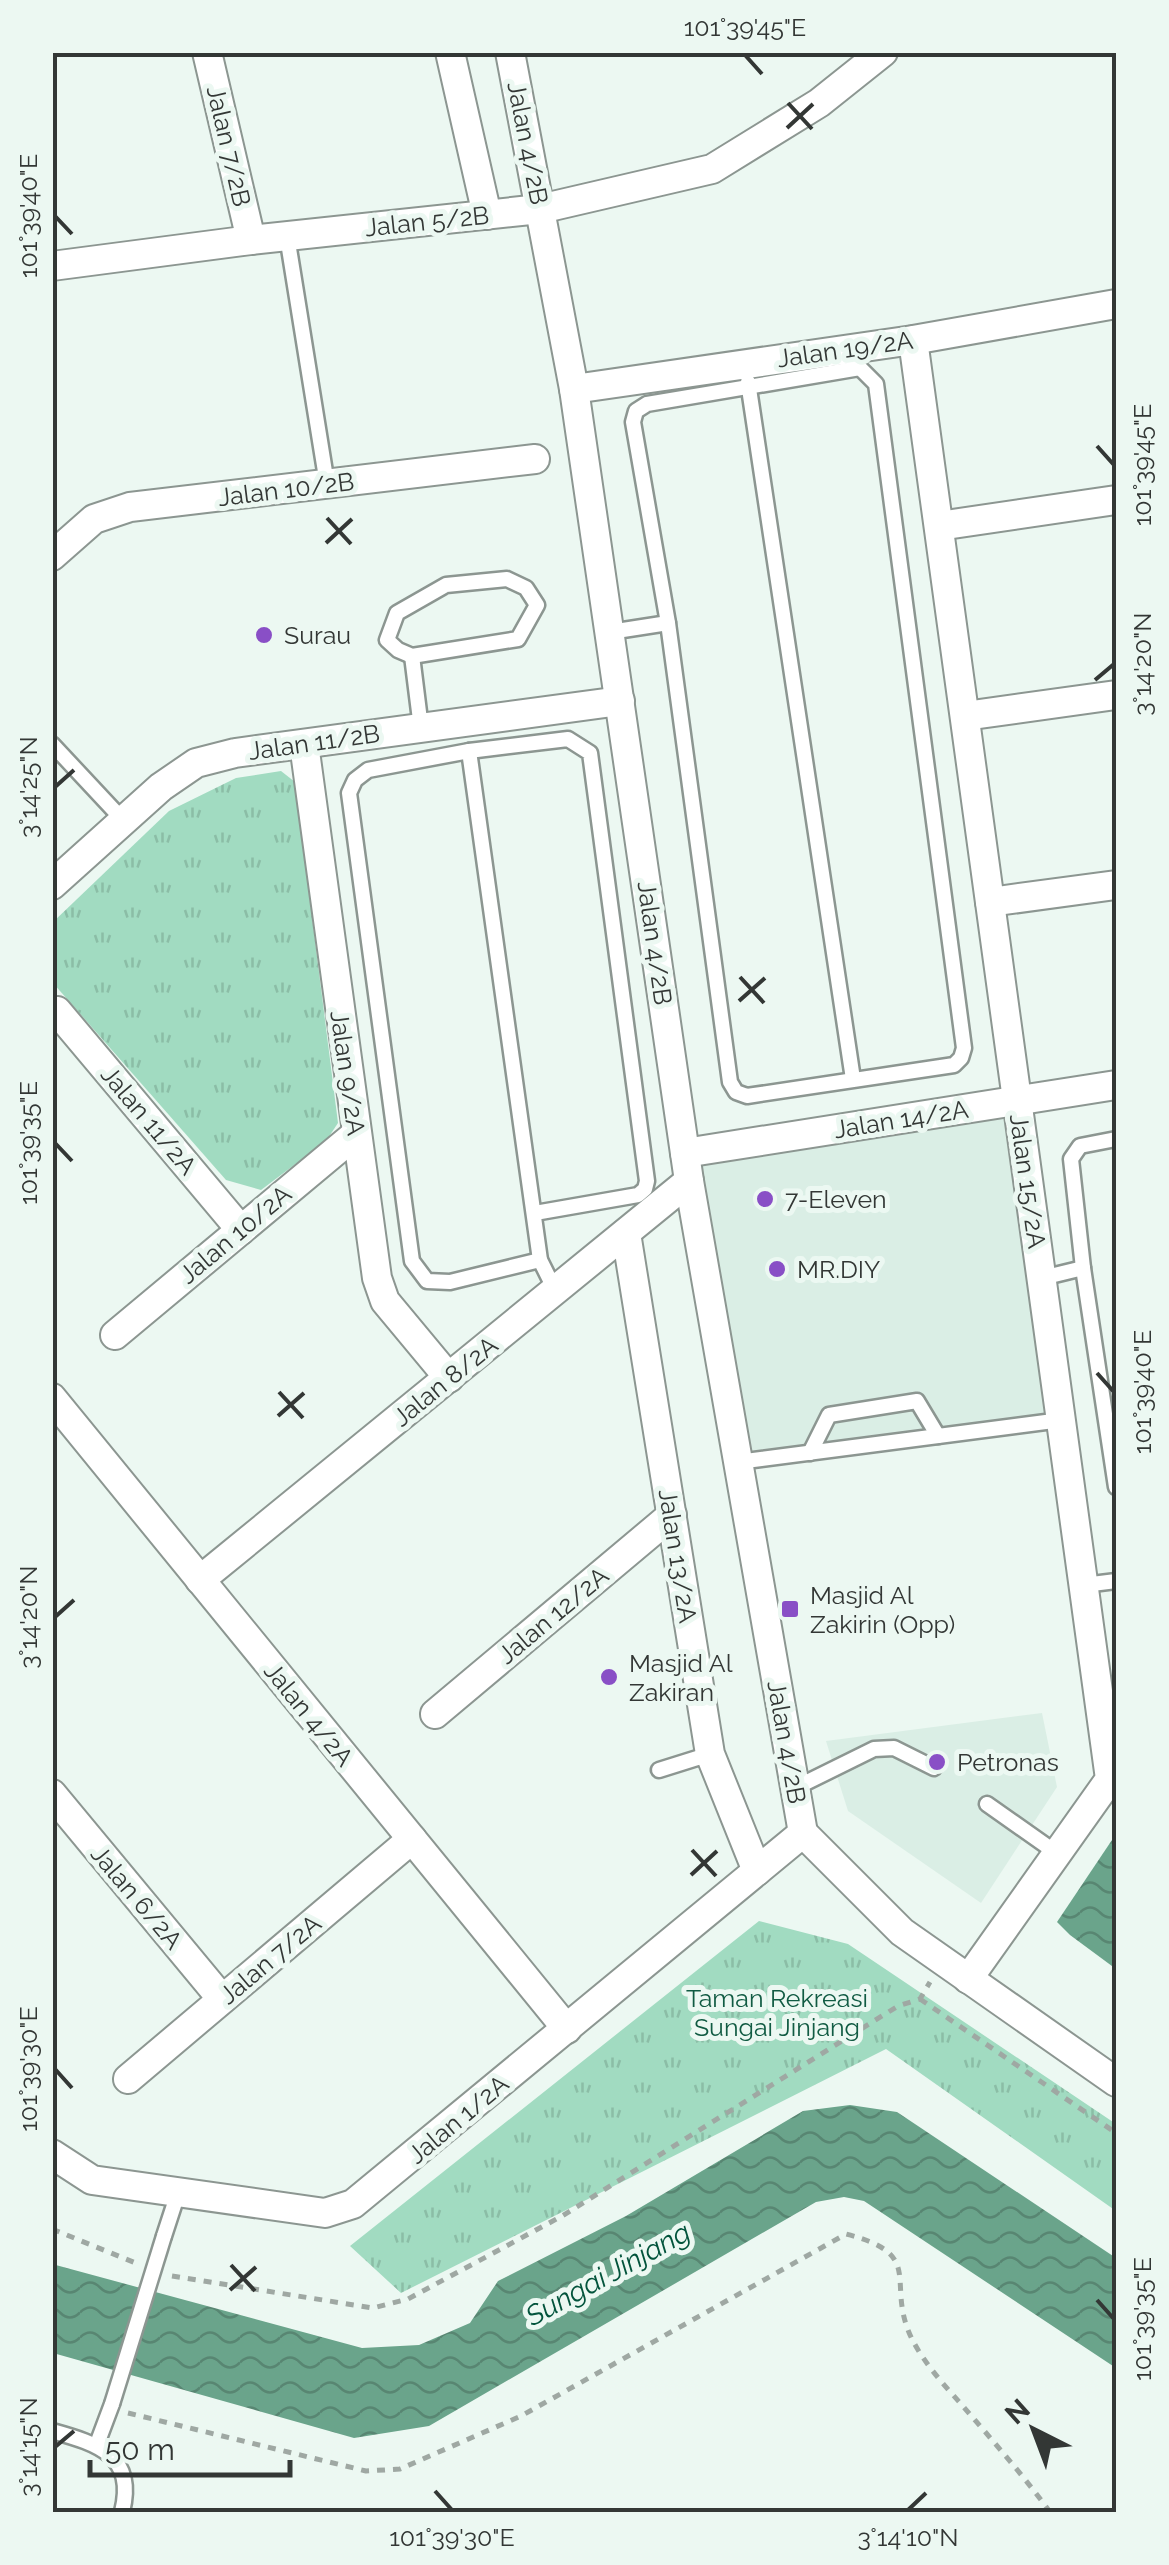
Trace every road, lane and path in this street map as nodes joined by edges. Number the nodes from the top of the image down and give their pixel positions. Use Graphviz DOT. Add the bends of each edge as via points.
graph roads {
  1 [pos="208,52"];
  2 [pos="450,52"];
  3 [pos="510,52"];
  4 [pos="884,52"];
  5 [pos="540,209"];
  6 [pos="486,215"];
  7 [pos="287,236"];
  8 [pos="251,240"];
  9 [pos="52,266"];
  10 [pos="1116,304"];
  11 [pos="914,340"];
  12 [pos="747,375"];
  13 [pos="574,390"];
  14 [pos="535,460"];
  15 [pos="327,485"];
  16 [pos="1116,500"];
  17 [pos="939,526"];
  18 [pos="52,556"];
  19 [pos="668,623"];
  20 [pos="610,632"];
  21 [pos="412,656"];
  22 [pos="1116,696"];
  23 [pos="620,701"];
  24 [pos="965,716"];
  25 [pos="421,728"];
  26 [pos="52,744"];
  27 [pos="304,744"];
  28 [pos="469,751"];
  29 [pos="123,820"];
  30 [pos="52,885"];
  31 [pos="1116,885"];
  32 [pos="990,902"];
  33 [pos="57,1011"];
  34 [pos="853,1078"];
  35 [pos="1116,1085"];
  36 [pos="1017,1101"];
  37 [pos="356,1134"];
  38 [pos="1116,1139"];
  39 [pos="687,1167"];
  40 [pos="536,1213"];
  41 [pos="241,1230"];
  42 [pos="626,1233"];
  43 [pos="540,1260"];
  44 [pos="1083,1268"];
  45 [pos="1042,1278"];
  46 [pos="555,1290"];
  47 [pos="114,1335"];
  48 [pos="450,1378"];
  49 [pos="52,1398"];
  50 [pos="1061,1420"];
  51 [pos="1112,1428"];
  52 [pos="938,1436"];
  53 [pos="810,1453"];
  54 [pos="738,1462"];
  55 [pos="1116,1486"];
  56 [pos="672,1515"];
  57 [pos="200,1580"];
  58 [pos="1116,1580"];
  59 [pos="1084,1584"];
  60 [pos="435,1714"];
  61 [pos="710,1754"];
  62 [pos="934,1768"];
  63 [pos="659,1770"];
  64 [pos="795,1788"];
  65 [pos="52,1794"];
  66 [pos="987,1804"];
  67 [pos="803,1833"];
  68 [pos="412,1839"];
  69 [pos="1058,1854"];
  70 [pos="757,1871"];
  71 [pos="968,1979"];
  72 [pos="222,2000"];
  73 [pos="567,2029"];
  74 [pos="128,2079"];
  75 [pos="1116,2082"];
  76 [pos="1116,2132"];
  77 [pos="52,2154"];
  78 [pos="178,2194"];
  79 [pos="52,2230"];
  80 [pos="146,2267"];
  81 [pos="162,2272"];
  82 [pos="111,2407"];
  83 [pos="52,2431"];
  84 [pos="97,2444"];
  85 [pos="122,2512"];
  86 [pos="1050,2512"];
  1 -- 8 [label="street, Jalan 7/2B"];
  2 -- 6 [label="street"];
  3 -- 5 [label="street, Jalan 4/2B"];
  4 -- 5 [label="street, Jalan 5/2B" via="818,103 712,169"];
  5 -- 6 [label="street, Jalan 5/2B"];
  5 -- 13 [label="street, Jalan 4/2B"];
  6 -- 7 [label="street, Jalan 5/2B"];
  7 -- 8 [label="street, Jalan 5/2B"];
  7 -- 15 [label="lane"];
  8 -- 9 [label="street, Jalan 5/2B"];
  10 -- 11 [label="street, Jalan 19/2A"];
  11 -- 12 [label="street, Jalan 19/2A"];
  11 -- 17 [label="street, Jalan 15/2A"];
  12 -- 13 [label="street, Jalan 19/2A"];
  12 -- 19 [label="lane" via="636,410"];
  12 -- 34 [label="lane"];
  12 -- 34 [label="lane" via="860,368 876,384 964,1048 954,1065"];
  13 -- 20 [label="street, Jalan 4/2B"];
  14 -- 15 [label="street, Jalan 10/2B"];
  15 -- 18 [label="street, Jalan 10/2B" via="130,507 94,520"];
  16 -- 17 [label="street"];
  17 -- 24 [label="street, Jalan 15/2A"];
  19 -- 20 [label="lane"];
  19 -- 34 [label="lane" via="730,1082 747,1096"];
  20 -- 23 [label="street, Jalan 4/2B"];
  21 -- 21 [label="lane" via="387,640 398,614 446,585 506,579 526,588 538,604 518,639"];
  21 -- 25 [label="lane"];
  22 -- 24 [label="street"];
  23 -- 25 [label="street, Jalan 11/2B"];
  23 -- 39 [label="street, Jalan 4/2B"];
  24 -- 32 [label="street, Jalan 15/2A"];
  25 -- 27 [label="street, Jalan 11/2B"];
  26 -- 29 [label="lane"];
  27 -- 29 [label="street, Jalan 11/2B" via="196,763"];
  27 -- 37 [label="street, Jalan 9/2A"];
  28 -- 40 [label="lane"];
  28 -- 40 [label="lane" via="568,739 590,753 595,784 647,1181 638,1194"];
  28 -- 43 [label="lane" via="368,770 348,792 409,1241 412,1260 427,1280 450,1282"];
  29 -- 30 [label="street, Jalan 11/2B"];
  31 -- 32 [label="street"];
  32 -- 36 [label="street, Jalan 15/2A"];
  33 -- 41 [label="street, Jalan 11/2A"];
  35 -- 36 [label="street, Jalan 14/2A"];
  36 -- 39 [label="street, Jalan 14/2A"];
  36 -- 45 [label="street, Jalan 15/2A"];
  37 -- 41 [label="street, Jalan 10/2A"];
  37 -- 48 [label="street, Jalan 9/2A" via="385,1301"];
  38 -- 44 [label="lane" via="1080,1146 1070,1159"];
  39 -- 42 [label="street, Jalan 8/2A"];
  39 -- 54 [label="street, Jalan 4/2B"];
  40 -- 43 [label="lane"];
  41 -- 47 [label="street, Jalan 10/2A"];
  42 -- 46 [label="street, Jalan 8/2A"];
  42 -- 56 [label="street, Jalan 13/2A"];
  43 -- 46 [label="lane"];
  44 -- 45 [label="lane"];
  44 -- 51 [label="lane"];
  45 -- 50 [label="street, Jalan 15/2A"];
  46 -- 48 [label="street, Jalan 8/2A"];
  48 -- 57 [label="street, Jalan 8/2A"];
  49 -- 57 [label="street, Jalan 4/2A"];
  50 -- 52 [label="lane"];
  50 -- 59 [label="street, Jalan 15/2A"];
  51 -- 55 [label="lane"];
  52 -- 53 [label="lane"];
  52 -- 53 [label="lane" via="917,1401 829,1415"];
  53 -- 54 [label="lane"];
  54 -- 64 [label="street, Jalan 4/2B"];
  56 -- 60 [label="street, Jalan 12/2A"];
  56 -- 61 [label="street, Jalan 13/2A"];
  57 -- 68 [label="street, Jalan 4/2A"];
  58 -- 59 [label="lane"];
  59 -- 69 [label="street, Jalan 15/2A" via="1110,1780"];
  61 -- 63 [label="lane"];
  61 -- 70 [label="street, Jalan 13/2A"];
  62 -- 64 [label="lane" via="894,1748 874,1750"];
  64 -- 67 [label="street, Jalan 4/2B"];
  65 -- 72 [label="street, Jalan 6/2A"];
  66 -- 69 [label="lane"];
  67 -- 70 [label="street, Jalan 1/2A"];
  67 -- 71 [label="street" via="902,1932"];
  68 -- 72 [label="street, Jalan 7/2A"];
  68 -- 73 [label="street, Jalan 4/2A"];
  69 -- 71 [label="street, Jalan 15/2A"];
  70 -- 73 [label="street, Jalan 1/2A"];
  71 -- 75 [label="street"];
  72 -- 74 [label="street, Jalan 7/2A"];
  73 -- 78 [label="street, Jalan 1/2A" via="353,2204 325,2213"];
  76 -- 81 [label="path" via="920,1999 898,2006 562,2216 408,2299 373,2308"];
  77 -- 78 [label="street, Jalan 1/2A" via="92,2180"];
  78 -- 82 [label="lane, bridge"];
  79 -- 80 [label="path"];
  82 -- 84 [label="lane"];
  82 -- 86 [label="path" via="366,2472 400,2469 521,2416 846,2234 885,2248 898,2261 903,2317 913,2341"];
  83 -- 84 [label="lane"];
  84 -- 85 [label="lane" via="124,2474"];
}
